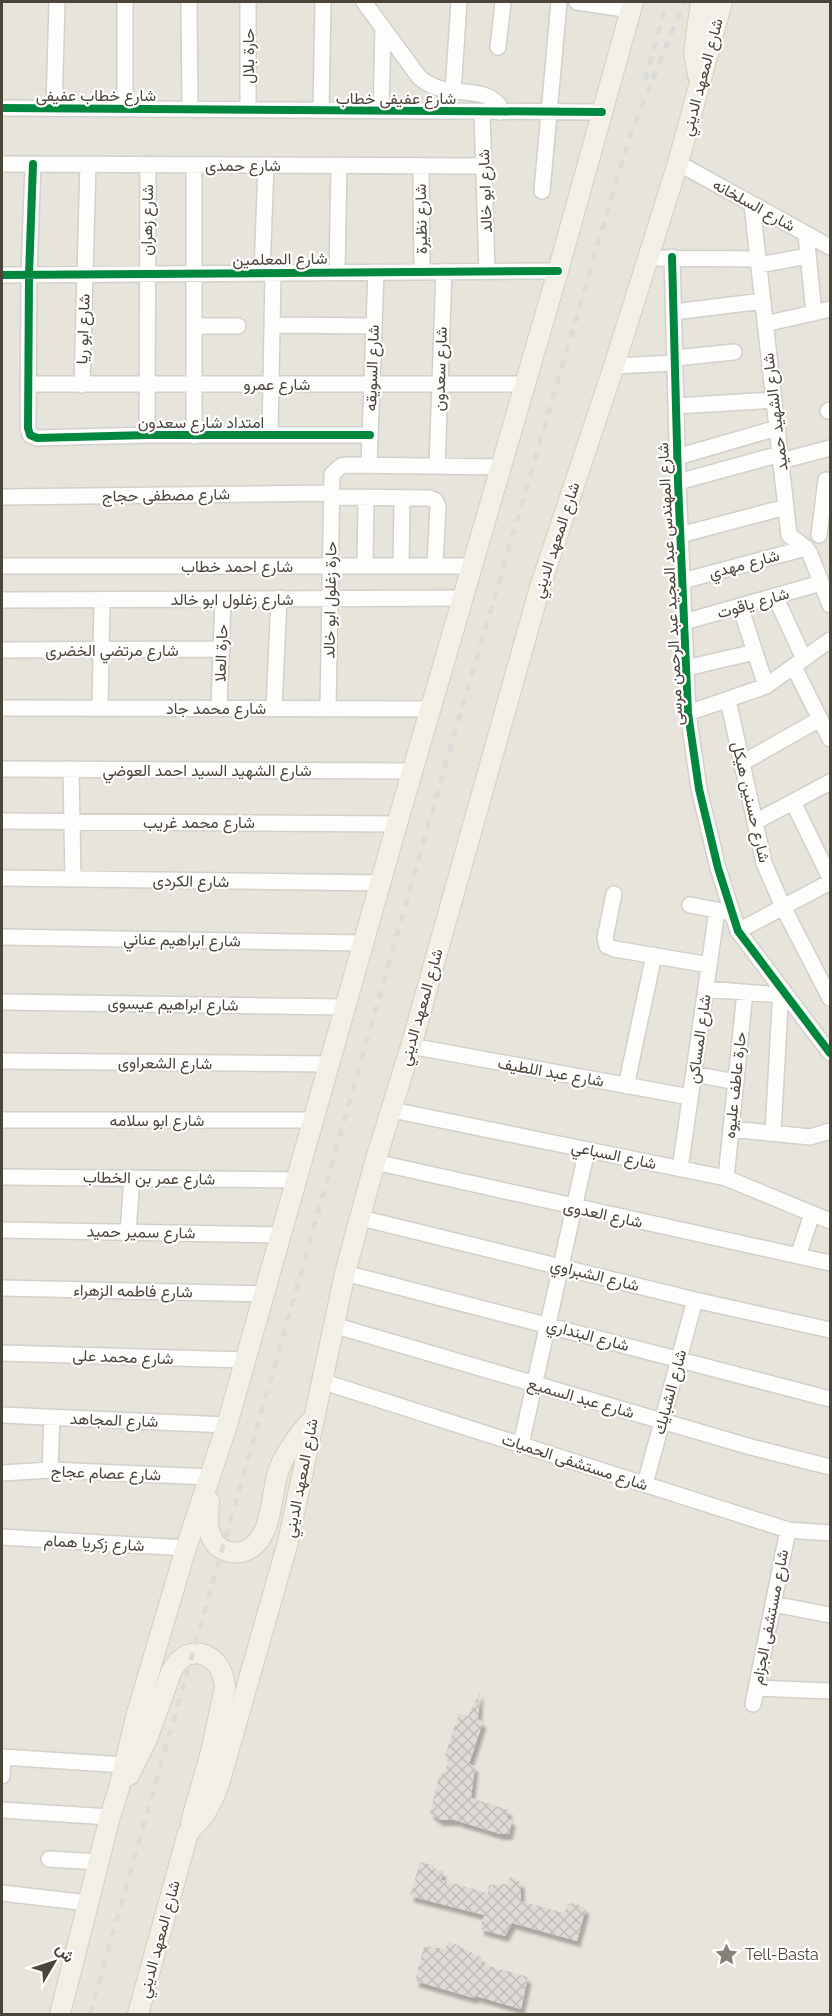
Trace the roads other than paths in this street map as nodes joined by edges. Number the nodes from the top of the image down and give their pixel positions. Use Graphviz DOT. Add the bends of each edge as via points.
graph roads {
  1 [pos="57,2"];
  2 [pos="125,2"];
  3 [pos="189,2"];
  4 [pos="248,2"];
  5 [pos="323,2"];
  6 [pos="364,2"];
  7 [pos="459,2"];
  8 [pos="503,2"];
  9 [pos="559,2"];
  10 [pos="577,2"];
  11 [pos="701,2"];
  12 [pos="722,2"];
  13 [pos="632,6"];
  14 [pos="383,28"];
  15 [pos="498,47"];
  16 [pos="700,84"];
  17 [pos="453,92"];
  18 [pos="2,108"];
  19 [pos="54,108"];
  20 [pos="125,109"];
  21 [pos="190,109"];
  22 [pos="248,110"];
  23 [pos="321,110"];
  24 [pos="381,111"];
  25 [pos="482,112"];
  26 [pos="500,112"];
  27 [pos="549,112"];
  28 [pos="603,112"];
  29 [pos="678,163"];
  30 [pos="2,164"];
  31 [pos="33,164"];
  32 [pos="88,164"];
  33 [pos="148,165"];
  34 [pos="194,165"];
  35 [pos="266,165"];
  36 [pos="339,165"];
  37 [pos="421,166"];
  38 [pos="484,166"];
  39 [pos="542,191"];
  40 [pos="752,205"];
  41 [pos="806,234"];
  42 [pos="831,247"];
  43 [pos="808,256"];
  44 [pos="672,257"];
  45 [pos="648,258"];
  46 [pos="759,262"];
  47 [pos="422,271"];
  48 [pos="444,271"];
  49 [pos="487,271"];
  50 [pos="558,271"];
  51 [pos="337,272"];
  52 [pos="376,272"];
  53 [pos="268,273"];
  54 [pos="85,274"];
  55 [pos="146,274"];
  56 [pos="194,274"];
  57 [pos="2,275"];
  58 [pos="29,275"];
  59 [pos="763,301"];
  60 [pos="831,309"];
  61 [pos="674,312"];
  62 [pos="814,313"];
  63 [pos="765,324"];
  64 [pos="272,325"];
  65 [pos="194,326"];
  66 [pos="238,326"];
  67 [pos="374,326"];
  68 [pos="734,352"];
  69 [pos="675,360"];
  70 [pos="614,366"];
  71 [pos="146,383"];
  72 [pos="194,383"];
  73 [pos="29,384"];
  74 [pos="271,384"];
  75 [pos="371,384"];
  76 [pos="440,384"];
  77 [pos="525,384"];
  78 [pos="82,385"];
  79 [pos="774,400"];
  80 [pos="676,406"];
  81 [pos="777,428"];
  82 [pos="147,435"];
  83 [pos="270,435"];
  84 [pos="370,435"];
  85 [pos="194,436"];
  86 [pos="831,448"];
  87 [pos="677,457"];
  88 [pos="780,457"];
  89 [pos="369,465"];
  90 [pos="437,466"];
  91 [pos="501,467"];
  92 [pos="826,480"];
  93 [pos="678,482"];
  94 [pos="331,495"];
  95 [pos="2,497"];
  96 [pos="366,498"];
  97 [pos="402,498"];
  98 [pos="786,507"];
  99 [pos="825,532"];
  100 [pos="680,535"];
  101 [pos="802,545"];
  102 [pos="2,566"];
  103 [pos="330,566"];
  104 [pos="365,566"];
  105 [pos="401,566"];
  106 [pos="435,566"];
  107 [pos="472,566"];
  108 [pos="682,581"];
  109 [pos="821,583"];
  110 [pos="775,596"];
  111 [pos="279,598"];
  112 [pos="330,598"];
  113 [pos="463,598"];
  114 [pos="223,599"];
  115 [pos="2,600"];
  116 [pos="102,600"];
  117 [pos="831,605"];
  118 [pos="740,606"];
  119 [pos="684,622"];
  120 [pos="831,640"];
  121 [pos="222,649"];
  122 [pos="2,650"];
  123 [pos="101,650"];
  124 [pos="755,652"];
  125 [pos="799,663"];
  126 [pos="686,668"];
  127 [pos="766,686"];
  128 [pos="728,700"];
  129 [pos="219,707"];
  130 [pos="2,708"];
  131 [pos="100,708"];
  132 [pos="274,708"];
  133 [pos="328,708"];
  134 [pos="431,709"];
  135 [pos="688,713"];
  136 [pos="820,719"];
  137 [pos="831,739"];
  138 [pos="742,763"];
  139 [pos="2,769"];
  140 [pos="71,769"];
  141 [pos="412,771"];
  142 [pos="831,782"];
  143 [pos="793,802"];
  144 [pos="2,820"];
  145 [pos="72,821"];
  146 [pos="755,822"];
  147 [pos="397,824"];
  148 [pos="2,878"];
  149 [pos="73,879"];
  150 [pos="831,880"];
  151 [pos="380,883"];
  152 [pos="614,894"];
  153 [pos="690,905"];
  154 [pos="783,907"];
  155 [pos="725,911"];
  156 [pos="738,931"];
  157 [pos="2,937"];
  158 [pos="363,943"];
  159 [pos="654,955"];
  160 [pos="710,965"];
  161 [pos="706,989"];
  162 [pos="745,992"];
  163 [pos="781,992"];
  164 [pos="831,998"];
  165 [pos="2,1002"];
  166 [pos="345,1007"];
  167 [pos="411,1046"];
  168 [pos="831,1053"];
  169 [pos="2,1061"];
  170 [pos="329,1064"];
  171 [pos="694,1074"];
  172 [pos="736,1082"];
  173 [pos="626,1086"];
  174 [pos="690,1097"];
  175 [pos="392,1110"];
  176 [pos="2,1120"];
  177 [pos="313,1120"];
  178 [pos="731,1129"];
  179 [pos="831,1131"];
  180 [pos="773,1133"];
  181 [pos="587,1150"];
  182 [pos="375,1162"];
  183 [pos="680,1169"];
  184 [pos="2,1177"];
  185 [pos="132,1178"];
  186 [pos="726,1178"];
  187 [pos="297,1180"];
  188 [pos="574,1208"];
  189 [pos="812,1214"];
  190 [pos="361,1218"];
  191 [pos="831,1221"];
  192 [pos="2,1230"];
  193 [pos="128,1232"];
  194 [pos="281,1235"];
  195 [pos="798,1256"];
  196 [pos="831,1263"];
  197 [pos="561,1267"];
  198 [pos="345,1273"];
  199 [pos="2,1288"];
  200 [pos="264,1294"];
  201 [pos="695,1300"];
  202 [pos="548,1324"];
  203 [pos="333,1325"];
  204 [pos="831,1330"];
  205 [pos="2,1353"];
  206 [pos="679,1359"];
  207 [pos="245,1360"];
  208 [pos="321,1381"];
  209 [pos="534,1384"];
  210 [pos="831,1399"];
  211 [pos="2,1415"];
  212 [pos="52,1417"];
  213 [pos="313,1419"];
  214 [pos="663,1421"];
  215 [pos="227,1425"];
  216 [pos="521,1444"];
  217 [pos="831,1467"];
  218 [pos="50,1470"];
  219 [pos="2,1473"];
  220 [pos="210,1477"];
  221 [pos="645,1484"];
  222 [pos="788,1530"];
  223 [pos="831,1533"];
  224 [pos="2,1538"];
  225 [pos="186,1548"];
  226 [pos="773,1604"];
  227 [pos="831,1615"];
  228 [pos="756,1688"];
  229 [pos="831,1691"];
  230 [pos="753,1704"];
  231 [pos="2,1757"];
  232 [pos="125,1765"];
  233 [pos="2,1776"];
  234 [pos="119,1788"];
  235 [pos="2,1810"];
  236 [pos="110,1817"];
  237 [pos="188,1833"];
  238 [pos="49,1859"];
  239 [pos="99,1862"];
  240 [pos="2,1893"];
  241 [pos="88,1903"];
  242 [pos="60,2014"];
  243 [pos="138,2014"];
  1 -- 19 [label="street"];
  2 -- 20 [label="street"];
  3 -- 21 [label="street"];
  4 -- 22 [label="street, حارة بلال"];
  5 -- 23 [label="street"];
  6 -- 14 [label="street"];
  7 -- 17 [label="street"];
  8 -- 15 [label="street"];
  9 -- 27 [label="street"];
  10 -- 13 [label="street"];
  11 -- 16 [label="main road" via="694,52"];
  12 -- 16 [label="main road, شارع المعهد الديني"];
  13 -- 28 [label="main road"];
  14 -- 17 [label="street" via="426,83"];
  14 -- 24 [label="street"];
  16 -- 29 [label="main road, شارع المعهد الديني"];
  17 -- 26 [label="street" via="488,95 499,105"];
  18 -- 19 [label="street, شارع خطاب عفيفى"];
  19 -- 20 [label="street, شارع خطاب عفيفى"];
  20 -- 21 [label="street, شارع خطاب عفيفى"];
  21 -- 22 [label="street, شارع عفيفى خطاب"];
  22 -- 23 [label="street, شارع عفيفى خطاب"];
  23 -- 24 [label="street, شارع عفيفى خطاب"];
  24 -- 25 [label="street, شارع عفيفى خطاب"];
  25 -- 26 [label="street, شارع عفيفى خطاب"];
  25 -- 38 [label="street, شارع ابو خالد"];
  26 -- 27 [label="street, شارع عفيفى خطاب"];
  27 -- 28 [label="street, شارع عفيفى خطاب"];
  27 -- 39 [label="street"];
  28 -- 50 [label="main road"];
  29 -- 40 [label="street, شارع السلخانه"];
  29 -- 45 [label="main road, شارع المعهد الديني"];
  30 -- 31 [label="street, شارع حمدى"];
  31 -- 32 [label="street, شارع حمدى"];
  31 -- 58 [label="street"];
  32 -- 33 [label="street, شارع حمدى"];
  32 -- 54 [label="street, شارع ابو ريا"];
  33 -- 34 [label="street, شارع حمدى"];
  33 -- 55 [label="street, شارع زهران"];
  34 -- 35 [label="street, شارع حمدى"];
  34 -- 56 [label="street"];
  35 -- 36 [label="street, شارع حمدى"];
  35 -- 53 [label="street"];
  36 -- 37 [label="street, شارع حمدى"];
  36 -- 51 [label="street"];
  37 -- 38 [label="street, شارع حمدى"];
  37 -- 47 [label="street, شارع نظيرة"];
  38 -- 49 [label="street, شارع ابو خالد"];
  40 -- 41 [label="street, شارع السلخانه"];
  40 -- 46 [label="street, شارع الشهيد حميد"];
  41 -- 42 [label="street, شارع السلخانه"];
  41 -- 43 [label="street"];
  43 -- 46 [label="street"];
  43 -- 62 [label="street"];
  44 -- 45 [label="street"];
  44 -- 46 [label="street"];
  44 -- 61 [label="street, شارع المهندس عبد المجيد عبد الرحمن مرسى"];
  45 -- 70 [label="main road, شارع المعهد الديني"];
  46 -- 59 [label="street, شارع الشهيد حميد"];
  47 -- 48 [label="street, شارع المعلمين"];
  47 -- 52 [label="street, شارع المعلمين"];
  48 -- 49 [label="street, شارع المعلمين"];
  48 -- 76 [label="street, شارع سعدون"];
  49 -- 50 [label="street, شارع المعلمين"];
  50 -- 77 [label="main road"];
  51 -- 52 [label="street, شارع المعلمين"];
  51 -- 53 [label="street, شارع المعلمين"];
  52 -- 67 [label="street, شارع السويقه"];
  53 -- 56 [label="street, شارع المعلمين"];
  53 -- 64 [label="street"];
  54 -- 55 [label="street, شارع المعلمين"];
  54 -- 58 [label="street, شارع المعلمين"];
  54 -- 78 [label="street, شارع ابو ريا"];
  55 -- 56 [label="street, شارع المعلمين"];
  55 -- 71 [label="street"];
  56 -- 65 [label="street"];
  57 -- 58 [label="street, شارع المعلمين"];
  58 -- 73 [label="street"];
  59 -- 61 [label="street"];
  59 -- 63 [label="street, شارع الشهيد حميد"];
  60 -- 62 [label="street"];
  61 -- 69 [label="street, شارع المهندس عبد المجيد عبد الرحمن مرسى"];
  62 -- 63 [label="street"];
  63 -- 79 [label="street, شارع الشهيد حميد"];
  64 -- 67 [label="street"];
  64 -- 74 [label="street"];
  65 -- 66 [label="street"];
  65 -- 72 [label="street"];
  67 -- 75 [label="street, شارع السويقه"];
  68 -- 69 [label="street"];
  69 -- 70 [label="street"];
  69 -- 80 [label="street, شارع المهندس عبد المجيد عبد الرحمن مرسى"];
  70 -- 167 [label="main road, شارع المعهد الديني" via="540,587"];
  71 -- 72 [label="street, شارع عمرو"];
  71 -- 78 [label="street, شارع عمرو"];
  71 -- 82 [label="street"];
  72 -- 74 [label="street, شارع عمرو"];
  72 -- 85 [label="street"];
  73 -- 78 [label="street, شارع عمرو"];
  73 -- 82 [label="street, امتداد شارع سعدون" via="28,428 33,437"];
  74 -- 75 [label="street, شارع عمرو"];
  74 -- 83 [label="street"];
  75 -- 76 [label="street, شارع عمرو"];
  75 -- 84 [label="street, شارع السويقه"];
  76 -- 77 [label="street, شارع عمرو"];
  76 -- 90 [label="street, شارع سعدون"];
  77 -- 91 [label="main road"];
  79 -- 80 [label="street"];
  79 -- 81 [label="street, شارع الشهيد حميد"];
  80 -- 87 [label="street, شارع المهندس عبد المجيد عبد الرحمن مرسى"];
  81 -- 87 [label="street"];
  81 -- 88 [label="street, شارع الشهيد حميد"];
  82 -- 85 [label="street, امتداد شارع سعدون"];
  83 -- 84 [label="street, امتداد شارع سعدون"];
  83 -- 85 [label="street, امتداد شارع سعدون"];
  84 -- 89 [label="street, شارع السويقه"];
  86 -- 88 [label="street"];
  87 -- 93 [label="street, شارع المهندس عبد المجيد عبد الرحمن مرسى"];
  88 -- 93 [label="street"];
  88 -- 98 [label="street, شارع الشهيد حميد"];
  89 -- 90 [label="street"];
  89 -- 94 [label="street, حارة زغلول ابو خالد" via="336,469"];
  90 -- 91 [label="street"];
  91 -- 107 [label="main road"];
  92 -- 99 [label="street"];
  93 -- 100 [label="street, شارع المهندس عبد المجيد عبد الرحمن مرسى"];
  94 -- 95 [label="street, شارع مصطفى حجاج"];
  94 -- 96 [label="street, شارع مصطفى حجاج"];
  94 -- 103 [label="street, حارة زغلول ابو خالد"];
  96 -- 97 [label="street, شارع مصطفى حجاج"];
  96 -- 104 [label="street"];
  97 -- 105 [label="street"];
  97 -- 106 [label="street, شارع مصطفى حجاج" via="432,499 437,503"];
  98 -- 100 [label="street"];
  98 -- 101 [label="street, شارع الشهيد حميد" via="789,535"];
  99 -- 101 [label="street, شارع مهدي"];
  100 -- 108 [label="street, شارع المهندس عبد المجيد عبد الرحمن مرسى"];
  101 -- 108 [label="street, شارع مهدي"];
  101 -- 109 [label="street, شارع الشهيد حميد"];
  102 -- 103 [label="street, شارع احمد خطاب"];
  103 -- 104 [label="street, شارع احمد خطاب"];
  103 -- 112 [label="street, حارة زغلول ابو خالد"];
  104 -- 105 [label="street, شارع احمد خطاب"];
  105 -- 106 [label="street, شارع احمد خطاب"];
  106 -- 107 [label="street, شارع احمد خطاب"];
  107 -- 113 [label="main road"];
  108 -- 119 [label="street, شارع المهندس عبد المجيد عبد الرحمن مرسى"];
  109 -- 110 [label="street, شارع ياقوت"];
  109 -- 117 [label="street, شارع الشهيد حميد"];
  110 -- 118 [label="street, شارع ياقوت"];
  110 -- 125 [label="street"];
  111 -- 112 [label="street, شارع زغلول ابو خالد"];
  111 -- 114 [label="street, شارع زغلول ابو خالد"];
  111 -- 132 [label="street"];
  112 -- 113 [label="street, شارع زغلول ابو خالد"];
  112 -- 133 [label="street, حارة زغلول ابو خالد"];
  113 -- 134 [label="main road"];
  114 -- 116 [label="street, شارع زغلول ابو خالد"];
  114 -- 121 [label="street, حارة العلا"];
  115 -- 116 [label="street, شارع زغلول ابو خالد"];
  116 -- 123 [label="street"];
  118 -- 119 [label="street, شارع ياقوت"];
  118 -- 124 [label="street"];
  119 -- 126 [label="street, شارع المهندس عبد المجيد عبد الرحمن مرسى"];
  120 -- 125 [label="street"];
  121 -- 123 [label="street, شارع مرتضي الخضرى"];
  121 -- 129 [label="street, حارة العلا"];
  122 -- 123 [label="street, شارع مرتضي الخضرى"];
  123 -- 131 [label="street"];
  124 -- 126 [label="street"];
  124 -- 127 [label="street"];
  125 -- 127 [label="street"];
  125 -- 136 [label="street"];
  126 -- 135 [label="street, شارع المهندس عبد المجيد عبد الرحمن مرسى"];
  127 -- 128 [label="street"];
  128 -- 135 [label="street"];
  128 -- 138 [label="street, شارع حسنين هيكل"];
  129 -- 131 [label="street, شارع محمد جاد"];
  129 -- 132 [label="street, شارع محمد جاد"];
  130 -- 131 [label="street, شارع محمد جاد"];
  132 -- 133 [label="street, شارع محمد جاد"];
  133 -- 134 [label="street, شارع محمد جاد"];
  134 -- 141 [label="main road"];
  135 -- 155 [label="street, شارع المهندس عبد المجيد عبد الرحمن مرسى" via="699,789"];
  136 -- 137 [label="street"];
  136 -- 138 [label="street"];
  138 -- 146 [label="street, شارع حسنين هيكل"];
  139 -- 140 [label="street, شارع الشهيد السيد احمد العوضي"];
  140 -- 141 [label="street, شارع الشهيد السيد احمد العوضي"];
  140 -- 145 [label="street"];
  141 -- 147 [label="main road"];
  142 -- 143 [label="street"];
  143 -- 146 [label="street"];
  143 -- 150 [label="street"];
  144 -- 145 [label="street, شارع محمد غريب"];
  145 -- 147 [label="street, شارع محمد غريب"];
  145 -- 149 [label="street"];
  146 -- 154 [label="street, شارع حسنين هيكل" via="764,864"];
  147 -- 151 [label="main road"];
  148 -- 149 [label="street, شارع الكردى"];
  149 -- 151 [label="street, شارع الكردى"];
  150 -- 154 [label="street"];
  151 -- 158 [label="main road"];
  152 -- 159 [label="street" via="605,938 607,946"];
  153 -- 155 [label="street"];
  154 -- 156 [label="street"];
  154 -- 164 [label="street, شارع حسنين هيكل"];
  155 -- 156 [label="street, شارع المهندس عبد المجيد عبد الرحمن مرسى"];
  155 -- 160 [label="street, شارع المساكن"];
  156 -- 163 [label="street, شارع المهندس عبد المجيد عبد الرحمن مرسى"];
  157 -- 158 [label="street, شارع ابراهيم عناني"];
  158 -- 166 [label="main road"];
  159 -- 160 [label="street"];
  159 -- 173 [label="street"];
  160 -- 161 [label="street, شارع المساكن"];
  161 -- 162 [label="street"];
  161 -- 171 [label="street, شارع المساكن"];
  162 -- 163 [label="street"];
  162 -- 172 [label="street, حارة عاطف عليوه"];
  163 -- 168 [label="street, شارع المهندس عبد المجيد عبد الرحمن مرسى"];
  163 -- 180 [label="street"];
  165 -- 166 [label="street, شارع ابراهيم عيسوى"];
  166 -- 170 [label="main road"];
  167 -- 173 [label="street, شارع عبد اللطيف"];
  167 -- 175 [label="main road, شارع المعهد الديني"];
  169 -- 170 [label="street, شارع الشعراوى"];
  170 -- 177 [label="main road"];
  171 -- 172 [label="street"];
  171 -- 174 [label="street, شارع المساكن"];
  172 -- 178 [label="street, حارة عاطف عليوه"];
  173 -- 174 [label="street, شارع عبد اللطيف"];
  174 -- 183 [label="street, شارع المساكن"];
  175 -- 181 [label="street, شارع السباعي"];
  175 -- 182 [label="main road, شارع المعهد الديني"];
  176 -- 177 [label="street, شارع ابو سلامه"];
  177 -- 187 [label="main road"];
  178 -- 180 [label="street"];
  178 -- 186 [label="street, حارة عاطف عليوه"];
  179 -- 180 [label="street" via="810,1137"];
  181 -- 183 [label="street, شارع السباعي"];
  181 -- 188 [label="street"];
  182 -- 188 [label="street, شارع العدوى"];
  182 -- 190 [label="main road, شارع المعهد الديني"];
  183 -- 186 [label="street, شارع السباعي"];
  184 -- 185 [label="street, شارع عمر بن الخطاب"];
  185 -- 187 [label="street, شارع عمر بن الخطاب"];
  185 -- 193 [label="street"];
  186 -- 189 [label="street, شارع السباعي"];
  187 -- 194 [label="main road"];
  188 -- 195 [label="street, شارع العدوى"];
  188 -- 197 [label="street"];
  189 -- 191 [label="street, شارع السباعي"];
  189 -- 195 [label="street"];
  190 -- 197 [label="street, شارع الشبراوي"];
  190 -- 198 [label="main road, شارع المعهد الديني"];
  192 -- 193 [label="street, شارع سمير حميد"];
  193 -- 194 [label="street, شارع سمير حميد"];
  194 -- 200 [label="main road"];
  195 -- 196 [label="street, شارع العدوى"];
  197 -- 201 [label="street, شارع الشبراوي"];
  197 -- 202 [label="street"];
  198 -- 202 [label="street, شارع البنداري"];
  198 -- 203 [label="main road, شارع المعهد الديني"];
  199 -- 200 [label="street, شارع فاطمه الزهراء"];
  200 -- 207 [label="main road"];
  201 -- 204 [label="street, شارع الشبراوي"];
  201 -- 206 [label="street, شارع الشبايك"];
  202 -- 206 [label="street, شارع البنداري"];
  202 -- 209 [label="street"];
  203 -- 208 [label="main road, شارع المعهد الديني"];
  203 -- 209 [label="street, شارع عبد السميع"];
  205 -- 207 [label="street, شارع محمد على"];
  206 -- 210 [label="street, شارع البنداري"];
  206 -- 214 [label="street, شارع الشبايك"];
  207 -- 215 [label="main road"];
  208 -- 213 [label="main road, شارع المعهد الديني"];
  208 -- 216 [label="street, شارع مستشفى الحميات"];
  209 -- 214 [label="street, شارع عبد السميع"];
  209 -- 216 [label="street"];
  211 -- 212 [label="street, شارع المجاهد"];
  212 -- 215 [label="street, شارع المجاهد"];
  212 -- 218 [label="street"];
  213 -- 220 [label="main road" via="287,1452 278,1471 266,1527 251,1548 228,1552 212,1539 208,1527"];
  213 -- 237 [label="main road, شارع المعهد الديني" via="288,1542 219,1784 204,1815"];
  214 -- 217 [label="street, شارع عبد السميع"];
  214 -- 221 [label="street, شارع الشبايك"];
  215 -- 220 [label="main road"];
  216 -- 221 [label="street, شارع مستشفى الحميات"];
  218 -- 219 [label="street, شارع عصام عجاج"];
  218 -- 220 [label="street, شارع عصام عجاج"];
  220 -- 225 [label="main road"];
  221 -- 222 [label="street, شارع مستشفى الحميات"];
  222 -- 223 [label="street, شارع مستشفى الحميات"];
  222 -- 226 [label="street, شارع مستشفى الجزام"];
  224 -- 225 [label="street, شارع زكريا همام"];
  225 -- 232 [label="main road"];
  226 -- 227 [label="street"];
  226 -- 228 [label="street, شارع مستشفى الجزام"];
  228 -- 229 [label="street"];
  228 -- 230 [label="street, شارع مستشفى الجزام"];
  231 -- 232 [label="street"];
  231 -- 233 [label="street"];
  232 -- 234 [label="main road"];
  234 -- 236 [label="main road"];
  234 -- 237 [label="main road" via="144,1748 177,1662 194,1653 214,1659 225,1687"];
  235 -- 236 [label="street"];
  236 -- 239 [label="main road"];
  237 -- 243 [label="main road, شارع المعهد الديني"];
  238 -- 239 [label="street"];
  239 -- 241 [label="main road"];
  240 -- 241 [label="street"];
  241 -- 242 [label="main road"];
}
